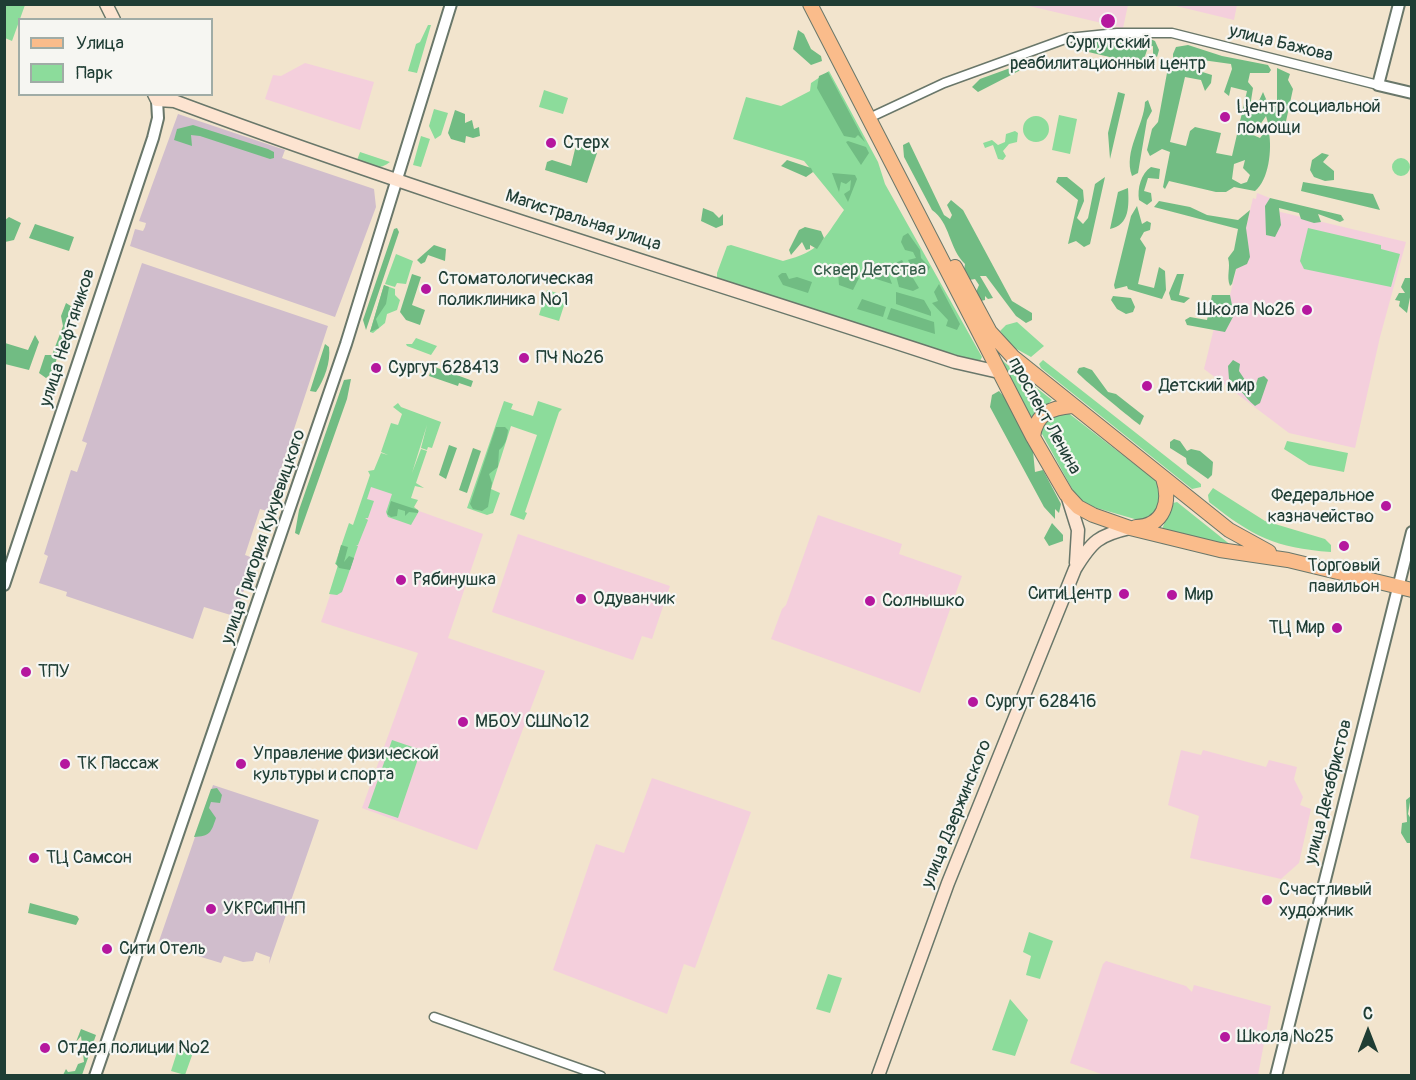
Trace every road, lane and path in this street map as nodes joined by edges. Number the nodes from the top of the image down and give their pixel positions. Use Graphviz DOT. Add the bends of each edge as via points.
graph roads {
  1 [pos="106,4"];
  2 [pos="452,4"];
  3 [pos="810,4"];
  4 [pos="1399,4"];
  5 [pos="113,18"];
  6 [pos="1378,85"];
  7 [pos="1412,93"];
  8 [pos="155,97"];
  9 [pos="869,118"];
  10 [pos="884,145"];
  11 [pos="398,181"];
  12 [pos="999,372"];
  13 [pos="1072,406"];
  14 [pos="1033,436"];
  15 [pos="1163,478"];
  16 [pos="1066,494"];
  17 [pos="1130,528"];
  18 [pos="1412,532"];
  19 [pos="1288,560"];
  20 [pos="1075,568"];
  21 [pos="4,585"];
  22 [pos="1405,589"];
  23 [pos="434,1017"];
  24 [pos="95,1076"];
  25 [pos="602,1076"];
  26 [pos="878,1076"];
  27 [pos="1276,1076"];
  1 -- 5 [label="main road"];
  2 -- 11 [label="street, улица Григория Кукуевицкого"];
  3 -- 9 [label="main road, проспект Ленина"];
  4 -- 6 [label="street"];
  6 -- 7 [label="street, улица Бажова"];
  6 -- 9 [label="street, улица Бажова" via="1172,33 1118,33 1068,38 944,83"];
  8 -- 11 [label="main road, Магистральная улица"];
  8 -- 21 [label="street, улица Нефтяников" via="158,118 153,138"];
  9 -- 10 [label="main road, проспект Ленина"];
  10 -- 12 [label="main road, проспект Ленина"];
  10 -- 13 [label="main road, проспект Ленина" via="893,154 990,332"];
  11 -- 12 [label="main road, Магистральная улица" via="955,362"];
  11 -- 24 [label="street, улица Григория Кукуевицкого" via="277,551"];
  12 -- 14 [label="main road, проспект Ленина"];
  13 -- 14 [label="main road" via="1053,408 1040,417"];
  13 -- 15 [label="main road, проспект Ленина"];
  14 -- 16 [label="main road, проспект Ленина"];
  15 -- 17 [label="main road" via="1168,491 1162,515 1154,523"];
  15 -- 19 [label="main road, проспект Ленина" via="1229,530"];
  16 -- 17 [label="main road, проспект Ленина" via="1078,507"];
  16 -- 20 [label="main road, улица Дзержинского" via="1078,530"];
  17 -- 19 [label="main road, проспект Ленина" via="1220,550"];
  17 -- 20 [label="main road, улица Дзержинского" via="1097,539"];
  18 -- 22 [label="street, улица Декабристов"];
  19 -- 22 [label="main road, проспект Ленина"];
  20 -- 26 [label="main road, улица Дзержинского" via="948,883"];
  22 -- 27 [label="street, улица Декабристов"];
  23 -- 25 [label="street"];
}
